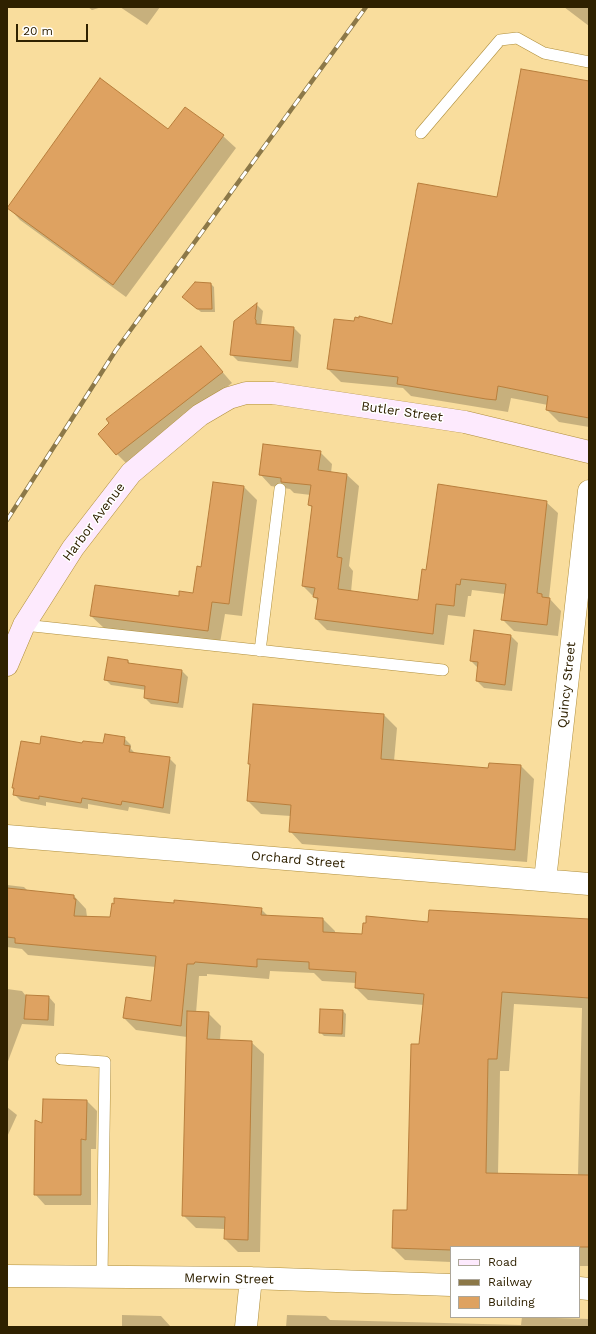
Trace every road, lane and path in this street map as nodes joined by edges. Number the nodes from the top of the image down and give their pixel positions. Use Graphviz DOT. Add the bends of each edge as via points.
graph roads {
  1 [pos="589,62"];
  2 [pos="421,133"];
  3 [pos="215,406"];
  4 [pos="589,452"];
  5 [pos="280,489"];
  6 [pos="589,491"];
  7 [pos="24,625"];
  8 [pos="260,651"];
  9 [pos="7,664"];
  10 [pos="443,670"];
  11 [pos="7,836"];
  12 [pos="545,880"];
  13 [pos="589,884"];
  14 [pos="61,1059"];
  15 [pos="7,1276"];
  16 [pos="102,1277"];
  17 [pos="251,1278"];
  18 [pos="450,1284"];
  19 [pos="246,1327"];
  1 -- 2 [label="lane" via="544,53 517,38 500,40"];
  3 -- 4 [label="main road, Butler Street" via="246,393 273,393 465,422"];
  3 -- 7 [label="main road, Harbor Avenue" via="200,415 131,473 73,548"];
  5 -- 8 [label="lane"];
  6 -- 12 [label="street, Quincy Street"];
  7 -- 8 [label="lane"];
  7 -- 9 [label="main road, Harbor Avenue"];
  8 -- 10 [label="lane"];
  11 -- 12 [label="street, Orchard Street"];
  12 -- 13 [label="street, Orchard Street"];
  14 -- 16 [label="lane" via="105,1062"];
  15 -- 16 [label="street, Merwin Street"];
  16 -- 17 [label="street, Merwin Street"];
  17 -- 18 [label="street, Merwin Street"];
  17 -- 19 [label="street"];
}
